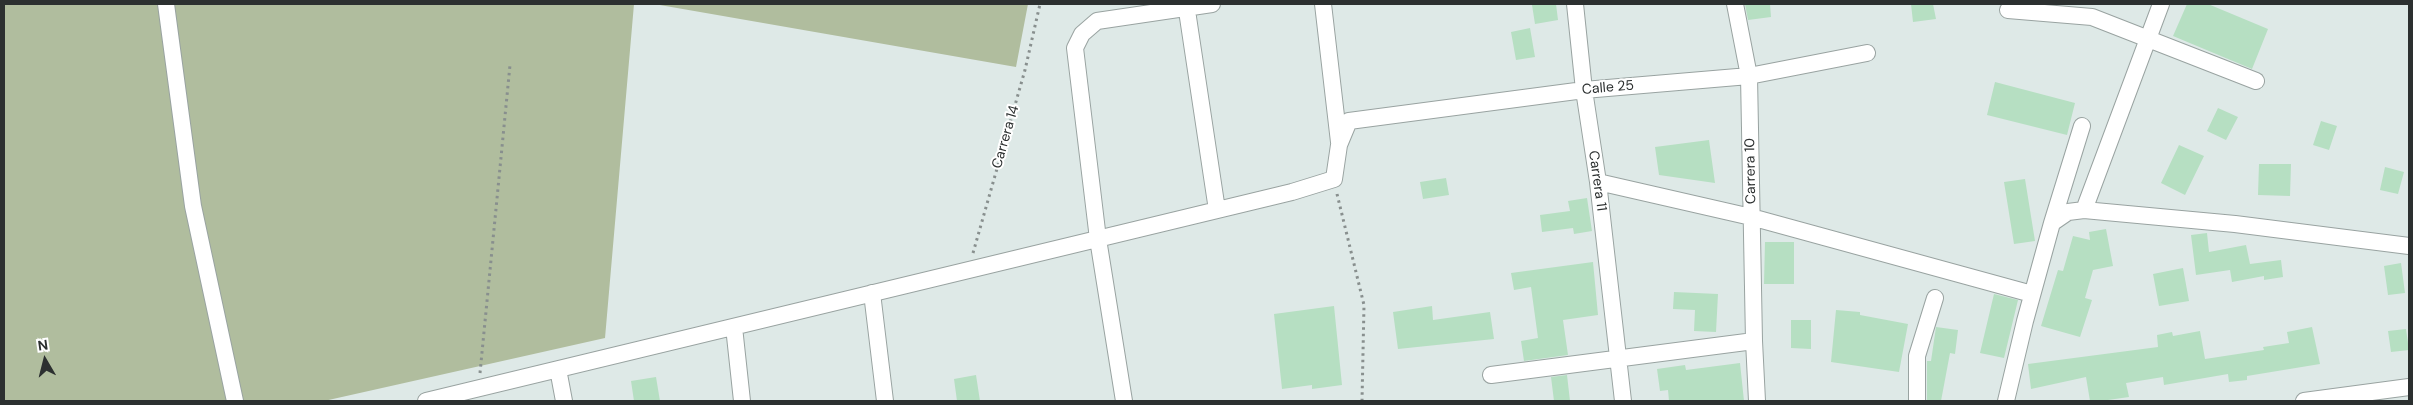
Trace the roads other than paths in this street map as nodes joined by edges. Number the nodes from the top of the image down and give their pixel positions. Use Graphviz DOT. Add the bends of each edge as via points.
graph roads {
  1 [pos="166,4"];
  2 [pos="1212,4"];
  3 [pos="1323,4"];
  4 [pos="1575,4"];
  5 [pos="1735,4"];
  6 [pos="2161,4"];
  7 [pos="1186,6"];
  8 [pos="2008,10"];
  9 [pos="2148,38"];
  10 [pos="1867,52"];
  11 [pos="1749,76"];
  12 [pos="2256,82"];
  13 [pos="1584,90"];
  14 [pos="2082,126"];
  15 [pos="1339,145"];
  16 [pos="1598,182"];
  17 [pos="1217,210"];
  18 [pos="2084,210"];
  19 [pos="1751,217"];
  20 [pos="2052,223"];
  21 [pos="1098,239"];
  22 [pos="2409,246"];
  23 [pos="872,293"];
  24 [pos="2032,294"];
  25 [pos="1935,298"];
  26 [pos="734,327"];
  27 [pos="1754,341"];
  28 [pos="1619,358"];
  29 [pos="558,369"];
  30 [pos="1491,375"];
  31 [pos="2409,387"];
  32 [pos="235,401"];
  33 [pos="426,401"];
  34 [pos="564,401"];
  35 [pos="742,401"];
  36 [pos="885,401"];
  37 [pos="1124,401"];
  38 [pos="1623,401"];
  39 [pos="1757,401"];
  40 [pos="1917,401"];
  41 [pos="2006,401"];
  42 [pos="2304,401"];
  1 -- 32 [label="street" via="193,206"];
  2 -- 7 [label="street"];
  3 -- 15 [label="street"];
  4 -- 13 [label="street, Carrera 11"];
  5 -- 11 [label="street, Carrera 10"];
  6 -- 9 [label="street"];
  7 -- 17 [label="street"];
  7 -- 21 [label="street" via="1097,21 1082,34 1074,48"];
  8 -- 9 [label="street" via="2092,17"];
  9 -- 12 [label="street"];
  9 -- 18 [label="street"];
  10 -- 11 [label="street, Calle 25"];
  11 -- 13 [label="street, Calle 25"];
  11 -- 19 [label="street, Carrera 10"];
  13 -- 15 [label="street, Calle 25" via="1349,121"];
  13 -- 16 [label="street, Carrera 11"];
  14 -- 20 [label="street"];
  15 -- 17 [label="street" via="1334,178"];
  16 -- 19 [label="street"];
  16 -- 28 [label="street, Carrera 11"];
  17 -- 21 [label="street"];
  18 -- 20 [label="street" via="2068,212"];
  18 -- 22 [label="street" via="2235,224"];
  19 -- 24 [label="street"];
  19 -- 27 [label="street, Carrera 10"];
  20 -- 24 [label="street"];
  21 -- 23 [label="street"];
  21 -- 37 [label="street"];
  23 -- 26 [label="street"];
  23 -- 36 [label="street"];
  24 -- 41 [label="street"];
  25 -- 40 [label="street" via="1917,356"];
  26 -- 29 [label="street"];
  26 -- 35 [label="street"];
  27 -- 28 [label="street"];
  27 -- 39 [label="street, Carrera 10"];
  28 -- 30 [label="street"];
  28 -- 38 [label="street, Carrera 11"];
  29 -- 33 [label="street"];
  29 -- 34 [label="street"];
  31 -- 42 [label="street"];
}
